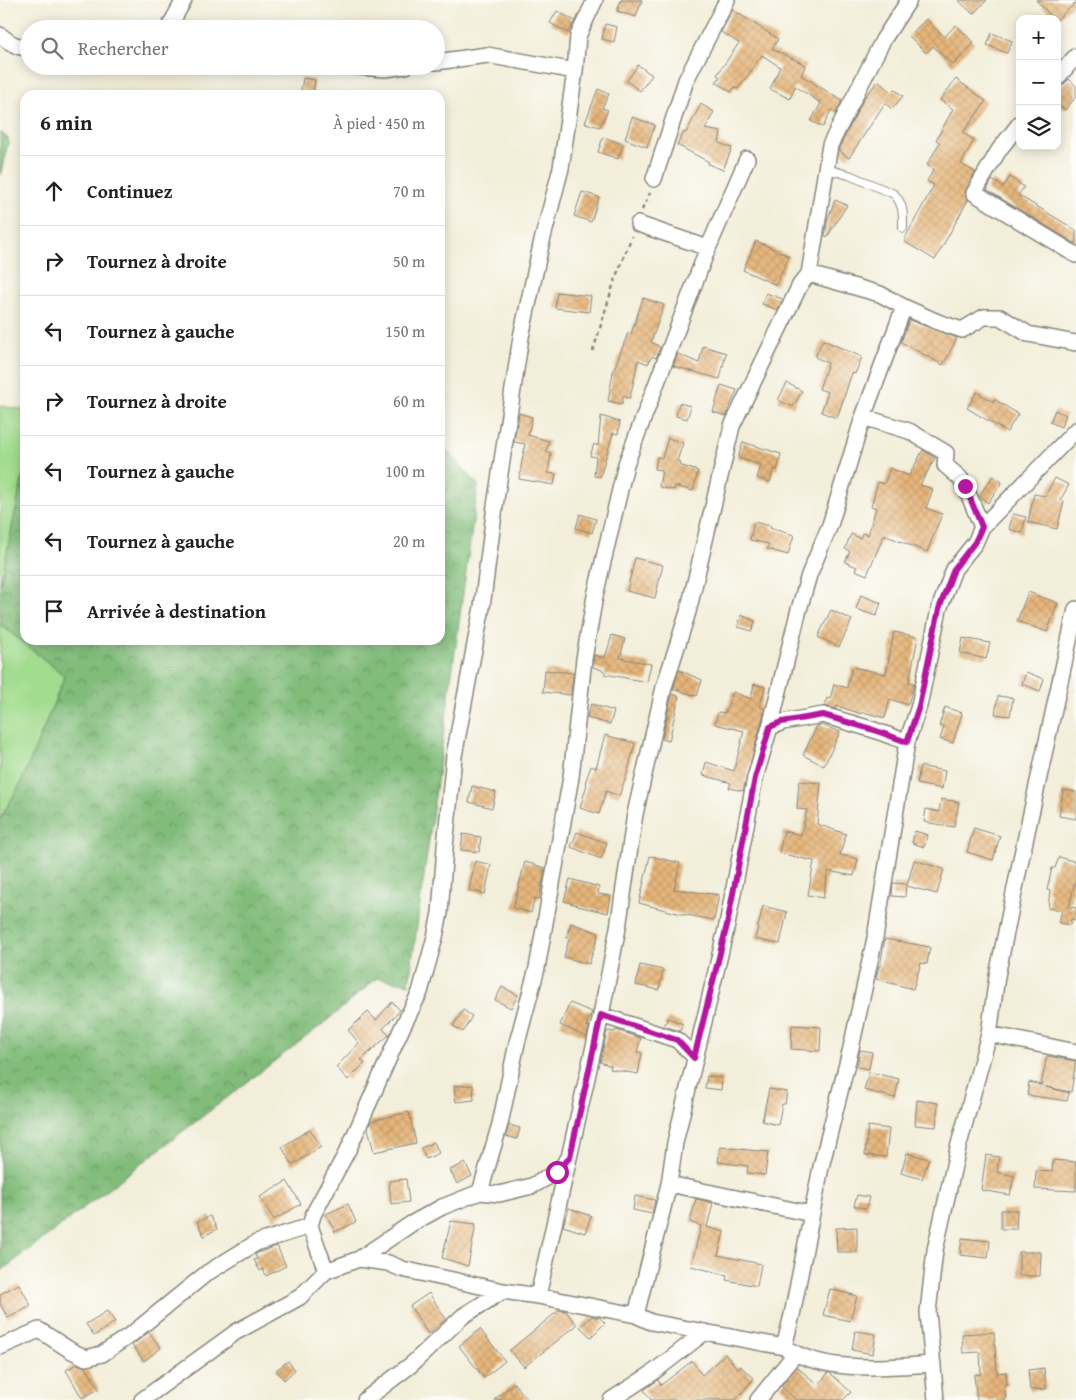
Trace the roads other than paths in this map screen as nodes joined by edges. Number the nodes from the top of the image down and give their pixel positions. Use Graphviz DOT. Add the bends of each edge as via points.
graph roads {
  1 [pos="184,0"];
  2 [pos="595,0"];
  3 [pos="727,0"];
  4 [pos="910,0"];
  5 [pos="173,20"];
  6 [pos="0,35"];
  7 [pos="20,48"];
  8 [pos="1076,56"];
  9 [pos="445,61"];
  10 [pos="575,71"];
  11 [pos="1061,73"];
  12 [pos="1016,128"];
  13 [pos="747,159"];
  14 [pos="826,169"];
  15 [pos="654,179"];
  16 [pos="638,224"];
  17 [pos="903,228"];
  18 [pos="708,248"];
  19 [pos="1076,255"];
  20 [pos="809,274"];
  21 [pos="904,307"];
  22 [pos="1076,343"];
  23 [pos="863,416"];
  24 [pos="1076,430"];
  25 [pos="982,527"];
  26 [pos="1076,609"];
  27 [pos="770,727"];
  28 [pos="907,742"];
  29 [pos="601,1015"];
  30 [pos="989,1034"];
  31 [pos="1076,1052"];
  32 [pos="694,1058"];
  33 [pos="570,1157"];
  34 [pos="669,1184"];
  35 [pos="480,1192"];
  36 [pos="812,1214"];
  37 [pos="310,1226"];
  38 [pos="359,1259"];
  39 [pos="326,1271"];
  40 [pos="503,1292"];
  41 [pos="538,1296"];
  42 [pos="636,1315"];
  43 [pos="705,1332"];
  44 [pos="0,1347"];
  45 [pos="789,1350"];
  46 [pos="933,1364"];
  47 [pos="142,1400"];
  48 [pos="365,1400"];
  49 [pos="611,1400"];
  50 [pos="758,1400"];
  51 [pos="936,1400"];
  1 -- 5 [label="street"];
  2 -- 10 [label="street" via="578,36"];
  3 -- 15 [label="street" via="686,80"];
  4 -- 14 [label="street" via="883,40 830,145"];
  6 -- 7 [label="street"];
  8 -- 11 [label="street"];
  9 -- 10 [label="street" via="487,55"];
  10 -- 37 [label="street" via="561,168 541,244 520,347 482,607 454,756 435,937 420,992"];
  12 -- 19 [label="street" via="998,150 974,193"];
  13 -- 18 [label="street"];
  14 -- 17 [label="lane" via="850,175 894,194 903,209"];
  14 -- 20 [label="street"];
  16 -- 18 [label="street"];
  18 -- 35 [label="street" via="626,464 595,596 584,659 571,777 537,968 500,1124"];
  20 -- 21 [label="street" via="880,294"];
  20 -- 29 [label="street" via="800,285 732,426 688,612 664,687 635,814"];
  21 -- 22 [label="street" via="962,330 984,317 1000,317 1028,334"];
  21 -- 23 [label="street"];
  23 -- 25 [label="street" via="909,431 946,453 945,465 965,486"];
  23 -- 27 [label="street" via="830,525 809,576"];
  24 -- 25 [label="street"];
  25 -- 28 [label="street" via="954,569 939,609 919,706"];
  26 -- 30 [label="street" via="1020,858"];
  27 -- 28 [label="street" via="823,715"];
  27 -- 32 [label="street" via="755,778 727,925"];
  28 -- 36 [label="street" via="875,938"];
  29 -- 32 [label="street" via="677,1040"];
  29 -- 33 [label="street"];
  30 -- 31 [label="street"];
  30 -- 46 [label="street" via="935,1250 928,1312"];
  32 -- 34 [label="street"];
  33 -- 35 [label="street" via="557,1172 532,1186 499,1194"];
  33 -- 41 [label="street"];
  34 -- 36 [label="street"];
  34 -- 42 [label="street"];
  35 -- 38 [label="street" via="411,1224"];
  36 -- 45 [label="street" via="792,1315"];
  37 -- 39 [label="street"];
  37 -- 44 [label="street" via="256,1243 207,1273 134,1333 102,1354 86,1358 40,1330"];
  38 -- 39 [label="street"];
  38 -- 40 [label="street" via="388,1263"];
  39 -- 47 [label="street" via="300,1297 236,1332"];
  40 -- 41 [label="street"];
  40 -- 48 [label="street" via="462,1316 412,1364"];
  41 -- 42 [label="street"];
  42 -- 43 [label="street" via="651,1322"];
  43 -- 45 [label="street"];
  43 -- 49 [label="street"];
  45 -- 46 [label="street" via="831,1364 875,1367"];
  45 -- 50 [label="street"];
  46 -- 51 [label="street"];
}
